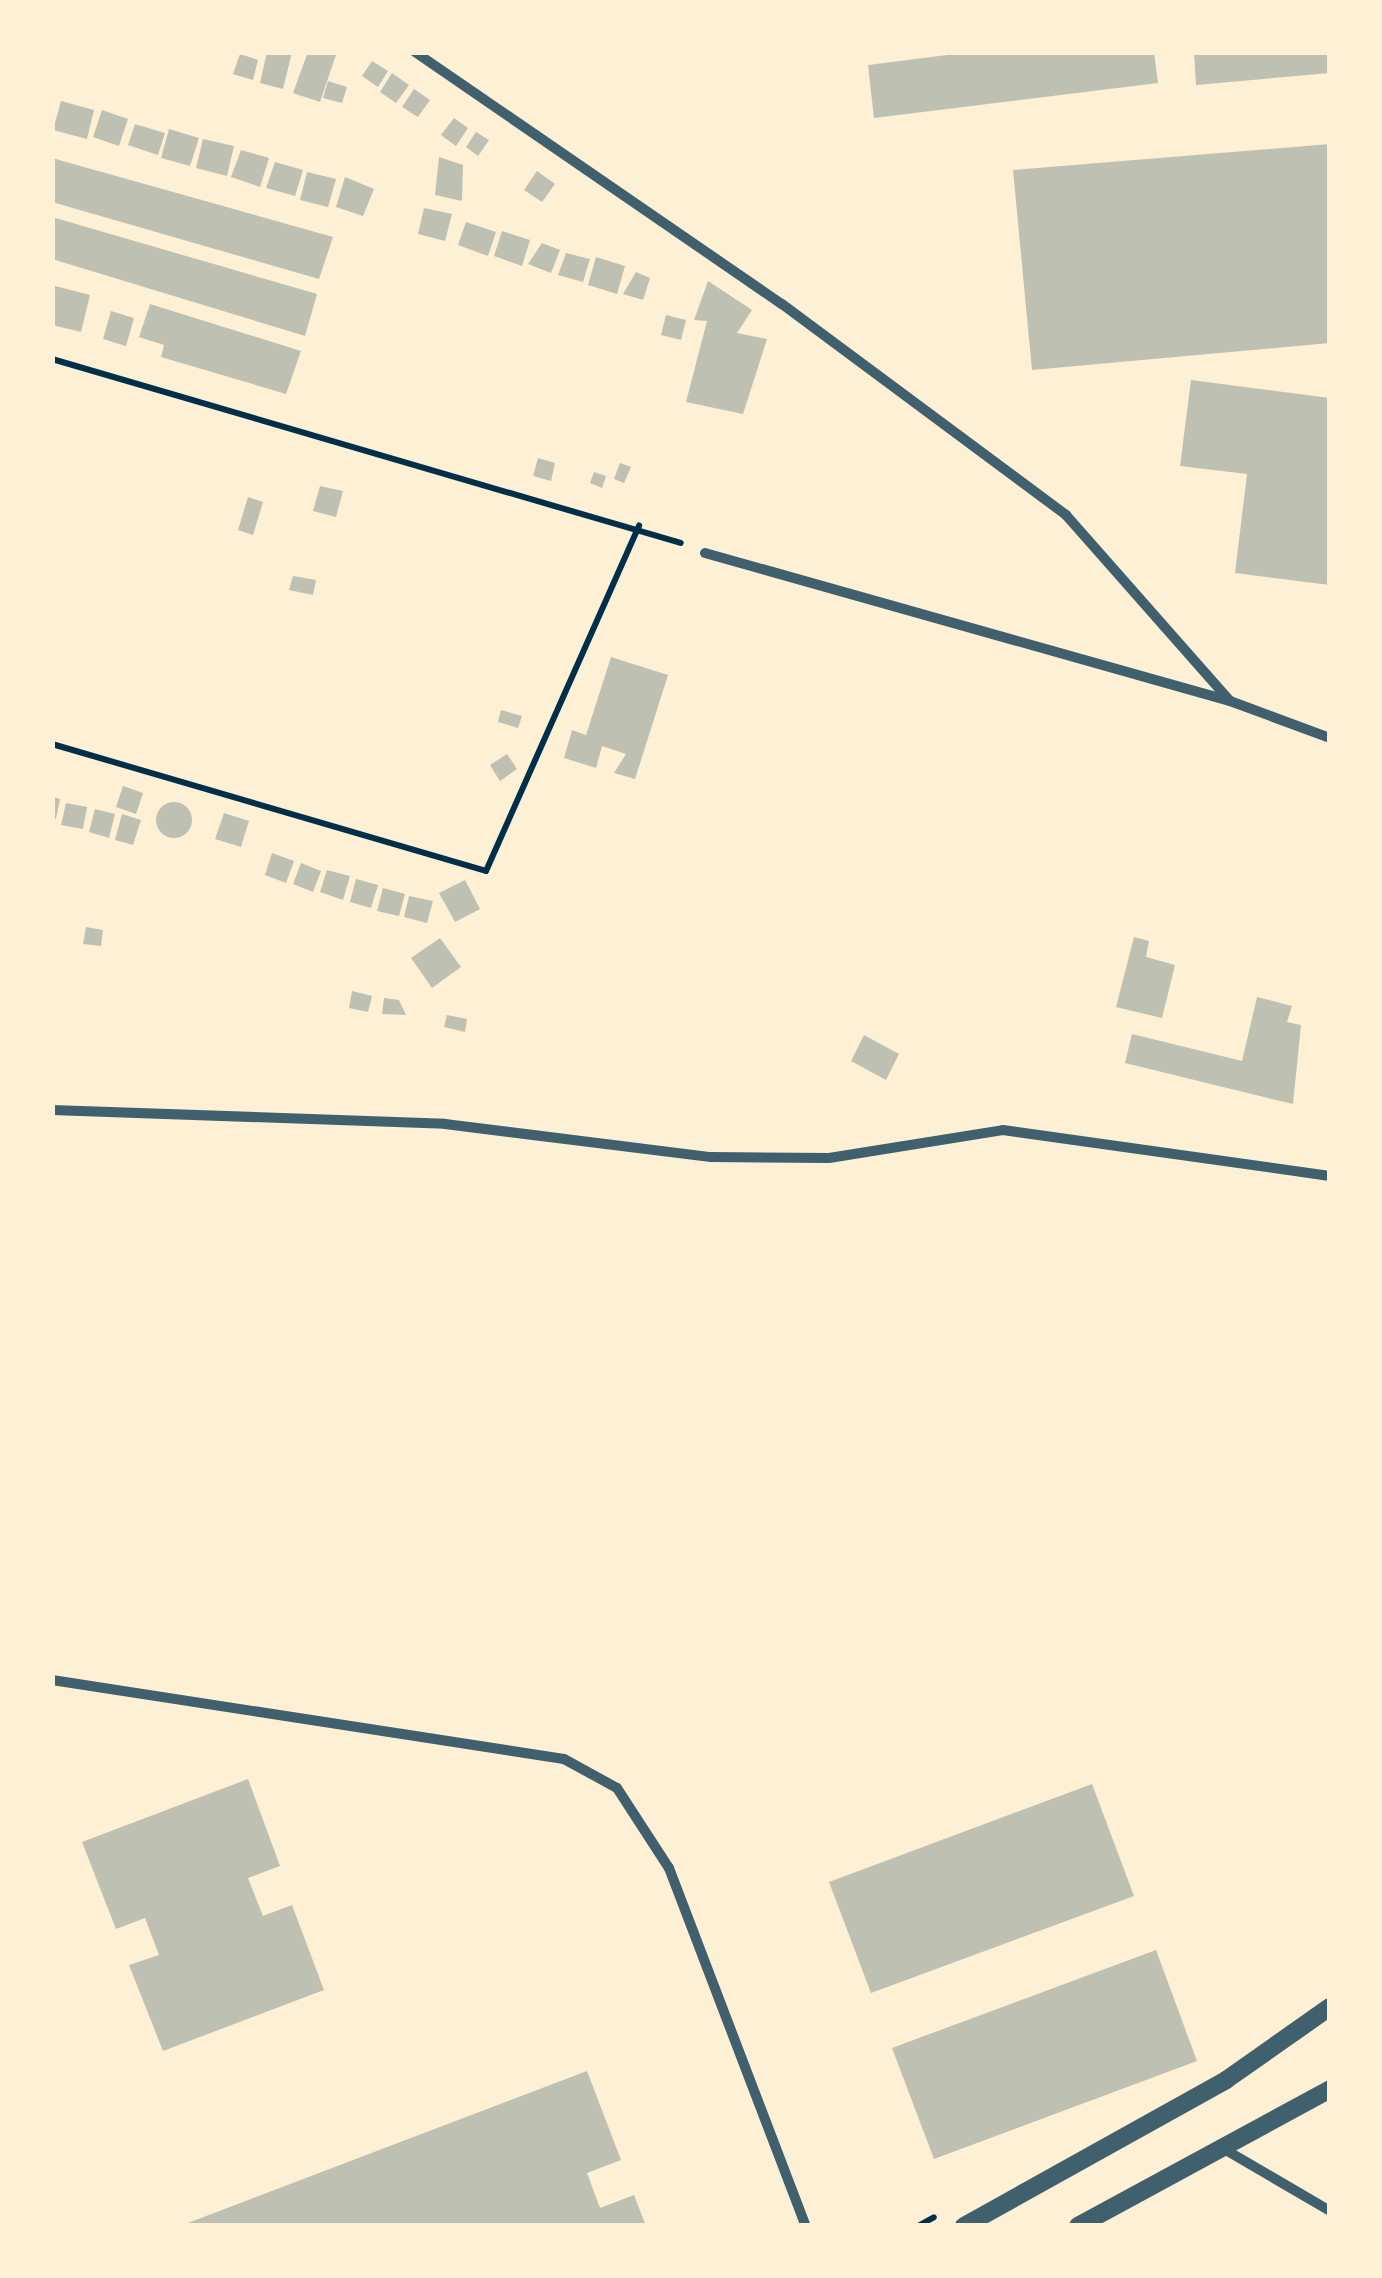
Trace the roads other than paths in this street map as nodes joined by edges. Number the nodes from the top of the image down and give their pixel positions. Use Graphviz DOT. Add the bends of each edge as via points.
graph roads {
  1 [pos="415,52"];
  2 [pos="706,553"];
  3 [pos="1230,700"];
  4 [pos="1330,738"];
  5 [pos="52,1110"];
  6 [pos="1330,1176"];
  7 [pos="52,1680"];
  8 [pos="1330,2007"];
  9 [pos="1330,2089"];
  10 [pos="1224,2149"];
  11 [pos="1330,2212"];
  12 [pos="806,2226"];
  13 [pos="964,2226"];
  14 [pos="1078,2226"];
  1 -- 3 [label="street" via="782,304 1066,515"];
  2 -- 3 [label="street"];
  3 -- 4 [label="street"];
  5 -- 6 [label="street" via="445,1124 711,1158 829,1158 1003,1130"];
  7 -- 12 [label="street" via="564,1758 617,1788 670,1868"];
  8 -- 13 [label="street" via="1226,2080"];
  9 -- 10 [label="street"];
  10 -- 11 [label="street"];
  10 -- 14 [label="street"];
}
